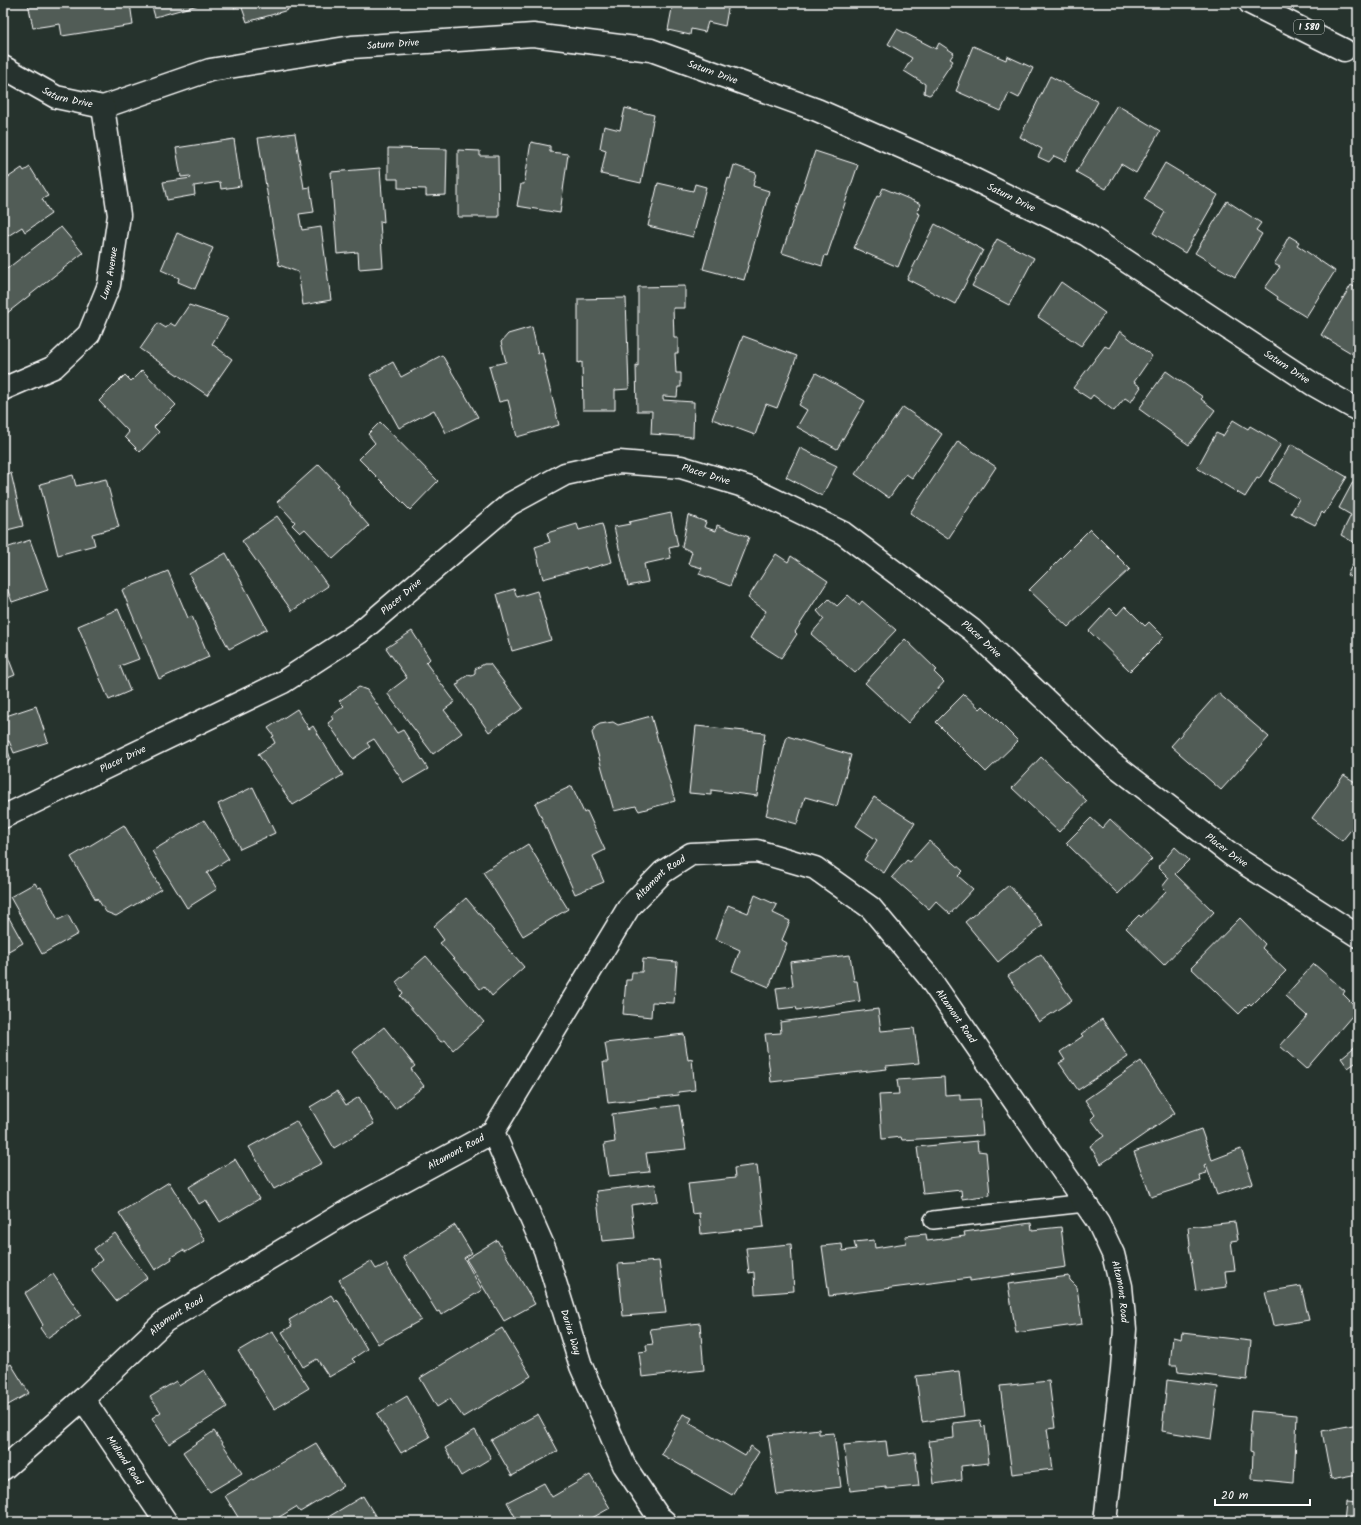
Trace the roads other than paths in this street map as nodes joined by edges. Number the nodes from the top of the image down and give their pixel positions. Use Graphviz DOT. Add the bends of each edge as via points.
graph roads {
  1 [pos="1250,3"];
  2 [pos="1274,3"];
  3 [pos="1351,55"];
  4 [pos="3,67"];
  5 [pos="103,107"];
  6 [pos="3,389"];
  7 [pos="1358,410"];
  8 [pos="3,818"];
  9 [pos="1358,936"];
  10 [pos="493,1132"];
  11 [pos="1085,1203"];
  12 [pos="933,1220"];
  13 [pos="83,1399"];
  14 [pos="3,1469"];
  15 [pos="166,1522"];
  16 [pos="665,1522"];
  17 [pos="1105,1522"];
  1 -- 3 [label="main road"];
  2 -- 3 [label="main road, I 580"];
  4 -- 5 [label="main road, Saturn Drive" via="56,97"];
  5 -- 6 [label="main road, Luna Avenue" via="119,215 109,285 89,334 54,367"];
  5 -- 7 [label="main road, Saturn Drive" via="210,70 352,47 533,35 651,50 817,110 961,173 1087,235 1314,385"];
  8 -- 9 [label="main road, Placer Drive" via="283,682 360,632 510,504 565,474 619,462 681,467 750,488 843,533 972,630 1112,763 1233,856"];
  10 -- 11 [label="main road, Altamont Road" via="629,907 662,872 691,854 757,851 815,868 871,908 928,976"];
  10 -- 13 [label="main road, Altamont Road" via="351,1209 166,1321"];
  10 -- 16 [label="main road, Darius Way" via="545,1250 581,1366 624,1465 658,1516"];
  11 -- 12 [label="lane"];
  11 -- 17 [label="main road, Altamont Road" via="1098,1222 1113,1254 1121,1286 1125,1329"];
  13 -- 14 [label="main road, Altamont Road"];
  13 -- 15 [label="main road, Midland Road"];
}
